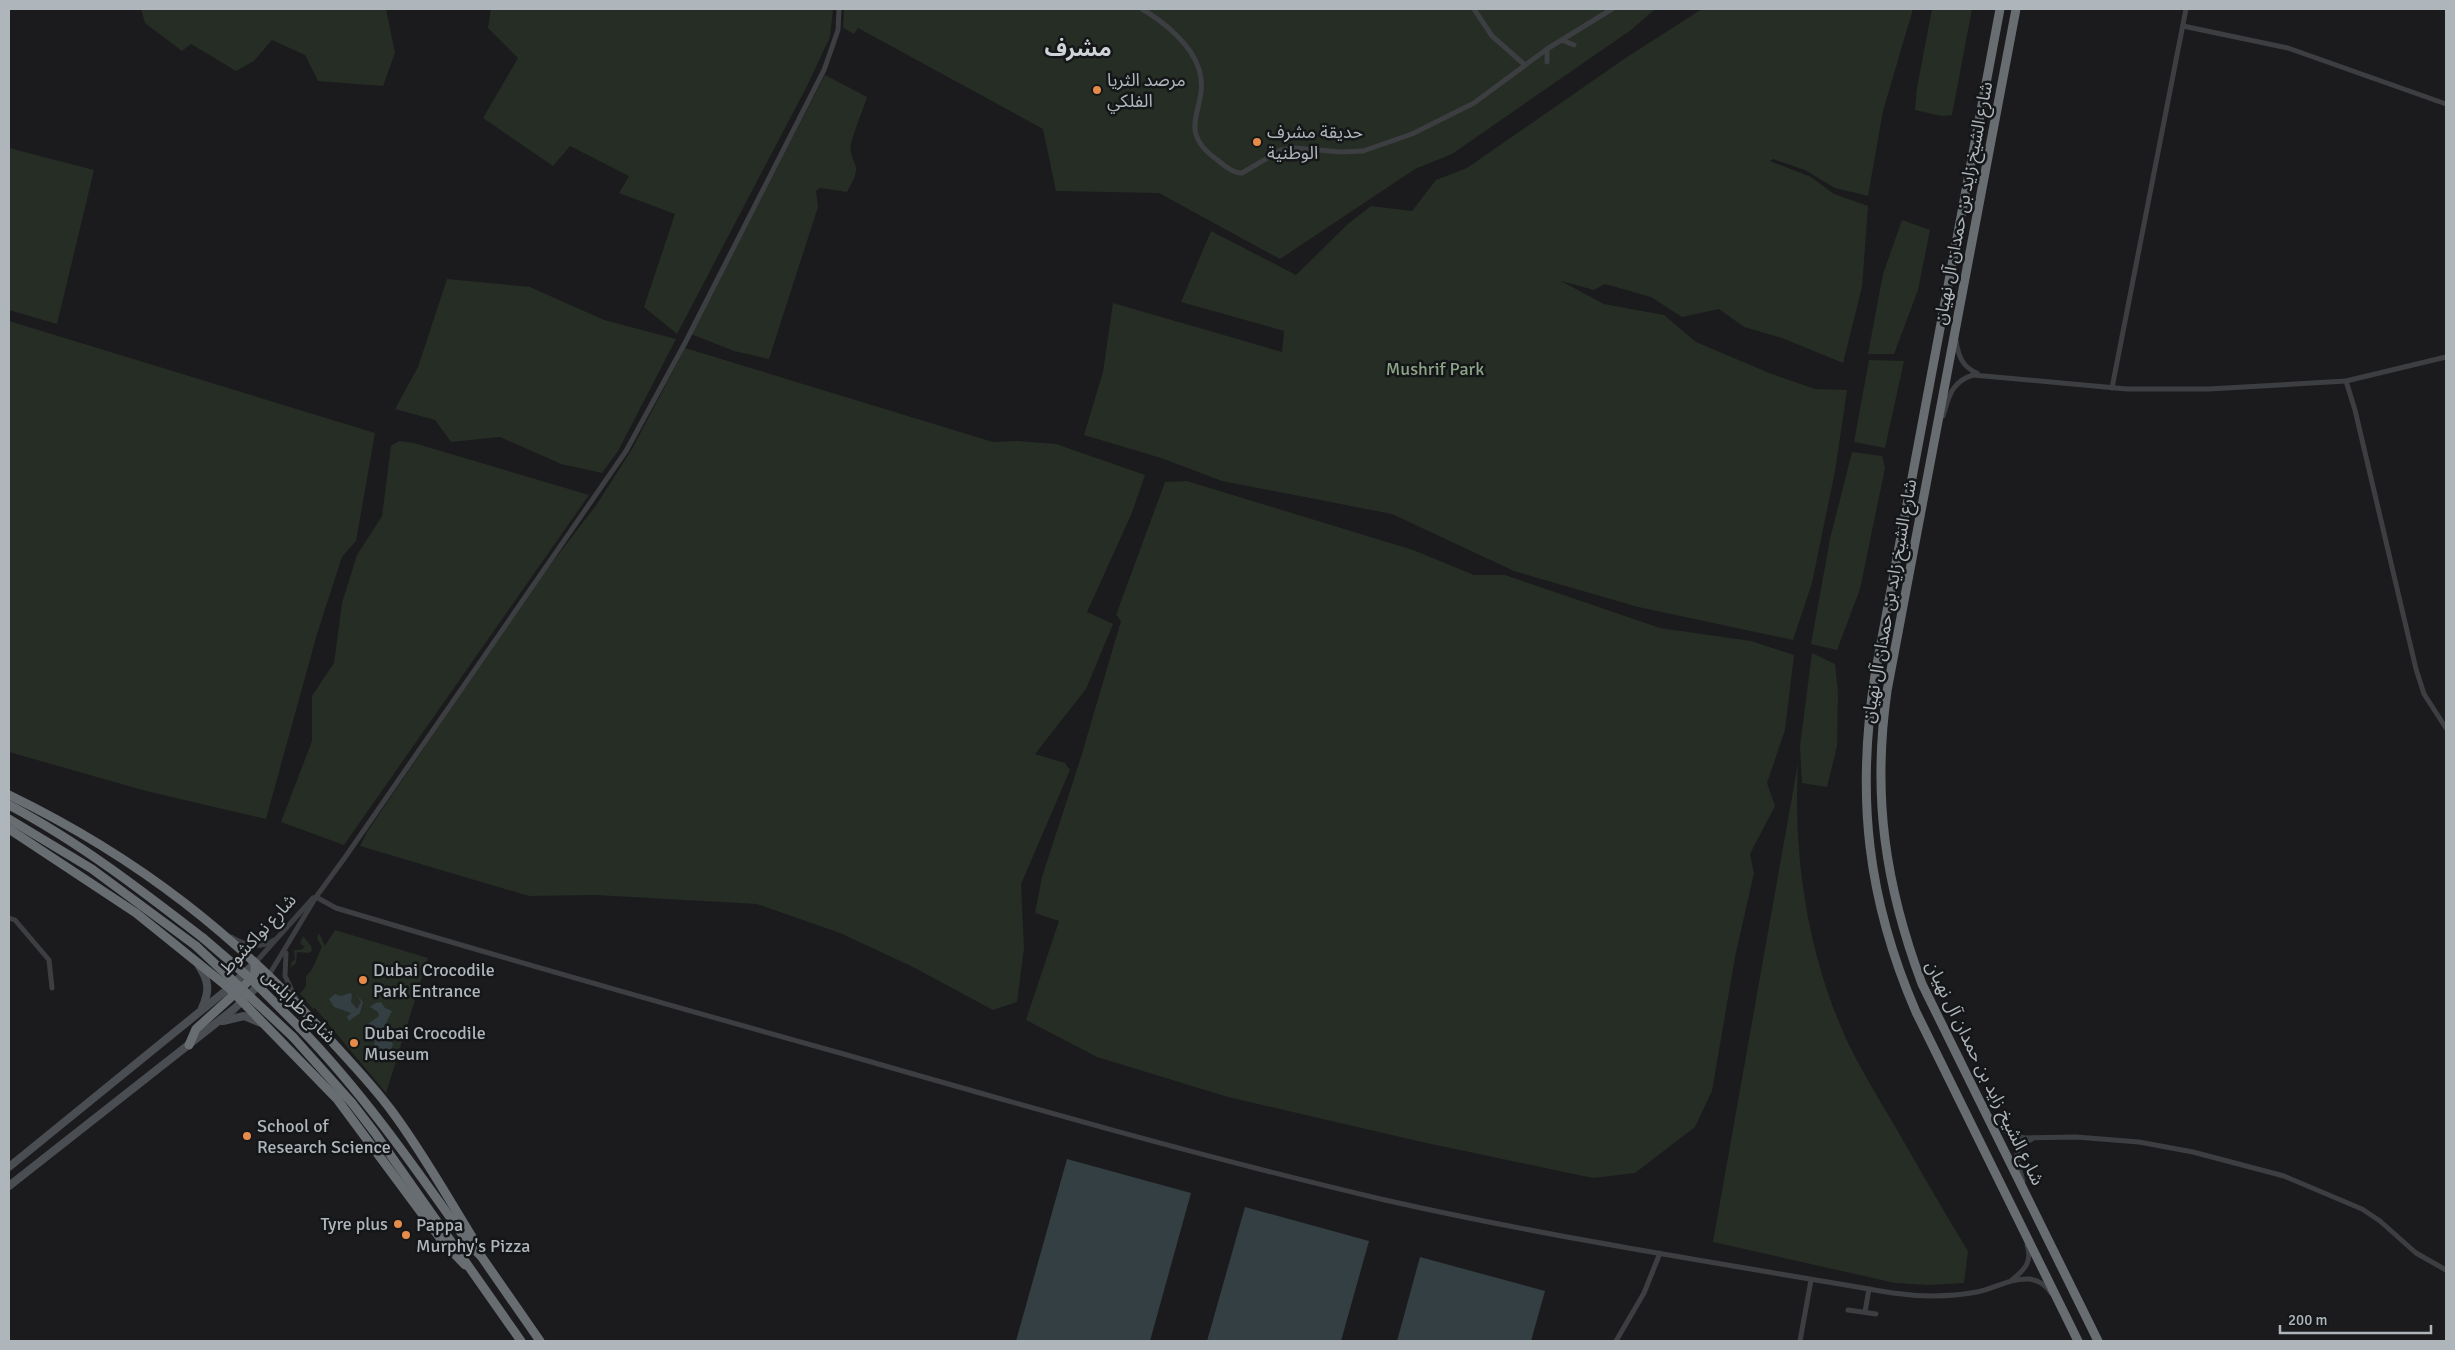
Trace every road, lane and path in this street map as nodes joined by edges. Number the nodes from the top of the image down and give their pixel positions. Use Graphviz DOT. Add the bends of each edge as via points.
graph roads {
  1 [pos="839,9"];
  2 [pos="1142,9"];
  3 [pos="1474,9"];
  4 [pos="1612,9"];
  5 [pos="2000,9"];
  6 [pos="2016,9"];
  7 [pos="2186,9"];
  8 [pos="2183,26"];
  9 [pos="1562,40"];
  10 [pos="1574,45"];
  11 [pos="1547,49"];
  12 [pos="1547,62"];
  13 [pos="1525,65"];
  14 [pos="2446,104"];
  15 [pos="1955,332"];
  16 [pos="2446,357"];
  17 [pos="1980,374"];
  18 [pos="2346,381"];
  19 [pos="2112,388"];
  20 [pos="1935,438"];
  21 [pos="2446,728"];
  22 [pos="9,795"];
  23 [pos="9,805"];
  24 [pos="9,819"];
  25 [pos="9,829"];
  26 [pos="13,834"];
  27 [pos="316,897"];
  28 [pos="9,918"];
  29 [pos="226,935"];
  30 [pos="279,937"];
  31 [pos="288,946"];
  32 [pos="196,960"];
  33 [pos="255,963"];
  34 [pos="269,975"];
  35 [pos="52,988"];
  36 [pos="232,991"];
  37 [pos="243,1001"];
  38 [pos="298,1004"];
  39 [pos="200,1012"];
  40 [pos="214,1025"];
  41 [pos="274,1033"];
  42 [pos="188,1045"];
  43 [pos="1982,1108"];
  44 [pos="2033,1138"];
  45 [pos="9,1167"];
  46 [pos="9,1186"];
  47 [pos="2024,1192"];
  48 [pos="2015,1210"];
  49 [pos="1660,1253"];
  50 [pos="481,1256"];
  51 [pos="465,1265"];
  52 [pos="2446,1270"];
  53 [pos="1811,1280"];
  54 [pos="2012,1280"];
  55 [pos="1868,1289"];
  56 [pos="1848,1310"];
  57 [pos="1865,1312"];
  58 [pos="1876,1314"];
  59 [pos="2069,1321"];
  60 [pos="520,1341"];
  61 [pos="540,1341"];
  62 [pos="1616,1341"];
  63 [pos="1800,1341"];
  64 [pos="2078,1341"];
  65 [pos="2098,1341"];
  1 -- 27 [label="street" via="836,40 822,75 626,451"];
  2 -- 13 [label="street" via="1172,32 1197,66 1201,84 1195,129 1198,143 1238,173 1246,172 1271,154 1286,149 1352,152 1383,146 1463,110"];
  3 -- 13 [label="street" via="1492,36"];
  4 -- 9 [label="street"];
  5 -- 48 [label="highway, شارع الشيخ زايد بن حمدان آل نهيان" via="1875,675 1868,728 1866,782 1872,868 1893,954 1916,1012"];
  6 -- 15 [label="highway, شارع الشيخ زايد بن حمدان آل نهيان"];
  7 -- 8 [label="street"];
  8 -- 14 [label="street" via="2288,48"];
  8 -- 19 [label="street"];
  9 -- 10 [label="street"];
  9 -- 11 [label="street"];
  11 -- 12 [label="street"];
  11 -- 13 [label="street"];
  15 -- 17 [label="street" via="1961,360"];
  15 -- 20 [label="highway, شارع الشيخ زايد بن حمدان آل نهيان"];
  16 -- 18 [label="street"];
  17 -- 19 [label="street"];
  17 -- 20 [label="street" via="1960,380 1950,391"];
  18 -- 19 [label="street" via="2180,390"];
  18 -- 21 [label="street" via="2416,669 2424,694"];
  20 -- 43 [label="highway, شارع الشيخ زايد بن حمدان آل نهيان" via="1885,706 1881,770 1883,826 1889,872 1912,956 1930,1003"];
  22 -- 29 [label="highway" via="110,850"];
  23 -- 50 [label="highway, شارع طرابلس, bridge" via="130,881 253,981 300,1028 375,1114"];
  24 -- 51 [label="highway, شارع طرابلس, bridge" via="92,869 196,946 293,1037 375,1133 456,1247"];
  25 -- 26 [label="highway"];
  26 -- 32 [label="highway" via="114,898"];
  27 -- 30 [label="street, شارع نواكشوط" via="306,904"];
  27 -- 31 [label="street, شارع نواكشوط"];
  27 -- 49 [label="street" via="336,908 490,954 1224,1160 1428,1209"];
  28 -- 35 [label="street" via="15,920 49,960"];
  29 -- 30 [label="street" via="253,946"];
  29 -- 33 [label="highway"];
  30 -- 33 [label="street, شارع نواكشوط"];
  31 -- 34 [label="street, شارع نواكشوط"];
  31 -- 38 [label="street" via="285,976"];
  32 -- 36 [label="highway"];
  32 -- 39 [label="street" via="208,985 207,998"];
  33 -- 34 [label="highway"];
  33 -- 36 [label="highway" via="253,976"];
  34 -- 37 [label="street, شارع نواكشوط"];
  34 -- 38 [label="highway"];
  36 -- 37 [label="highway"];
  36 -- 39 [label="street, شارع نواكشوط"];
  36 -- 42 [label="highway" via="196,1028"];
  37 -- 40 [label="street, شارع نواكشوط"];
  37 -- 41 [label="highway"];
  38 -- 50 [label="highway" via="395,1115 472,1235"];
  39 -- 45 [label="street, شارع نواكشوط"];
  40 -- 41 [label="street" via="244,1016"];
  40 -- 42 [label="street, شارع نواكشوط"];
  41 -- 51 [label="highway" via="351,1116 447,1248"];
  42 -- 46 [label="street, شارع نواكشوط"];
  43 -- 44 [label="street" via="2008,1133"];
  43 -- 47 [label="highway, شارع الشيخ زايد بن حمدان آل نهيان"];
  44 -- 47 [label="street" via="2016,1151"];
  44 -- 52 [label="street" via="2094,1138 2147,1144 2220,1158 2284,1176 2362,1209 2416,1253"];
  47 -- 65 [label="highway, شارع الشيخ زايد بن حمدان آل نهيان"];
  48 -- 54 [label="street" via="2029,1258 2026,1267"];
  48 -- 59 [label="highway, شارع الشيخ زايد بن حمدان آل نهيان"];
  49 -- 53 [label="street"];
  49 -- 62 [label="street" via="1644,1293"];
  50 -- 61 [label="highway, شارع طرابلس"];
  51 -- 60 [label="highway, شارع طرابلس"];
  53 -- 55 [label="street"];
  53 -- 63 [label="street"];
  54 -- 55 [label="street" via="1978,1292 1948,1296 1915,1296"];
  54 -- 59 [label="street" via="2029,1279 2042,1284"];
  55 -- 57 [label="street"];
  56 -- 57 [label="street"];
  57 -- 58 [label="street"];
  59 -- 64 [label="highway, شارع الشيخ زايد بن حمدان آل نهيان"];
}
